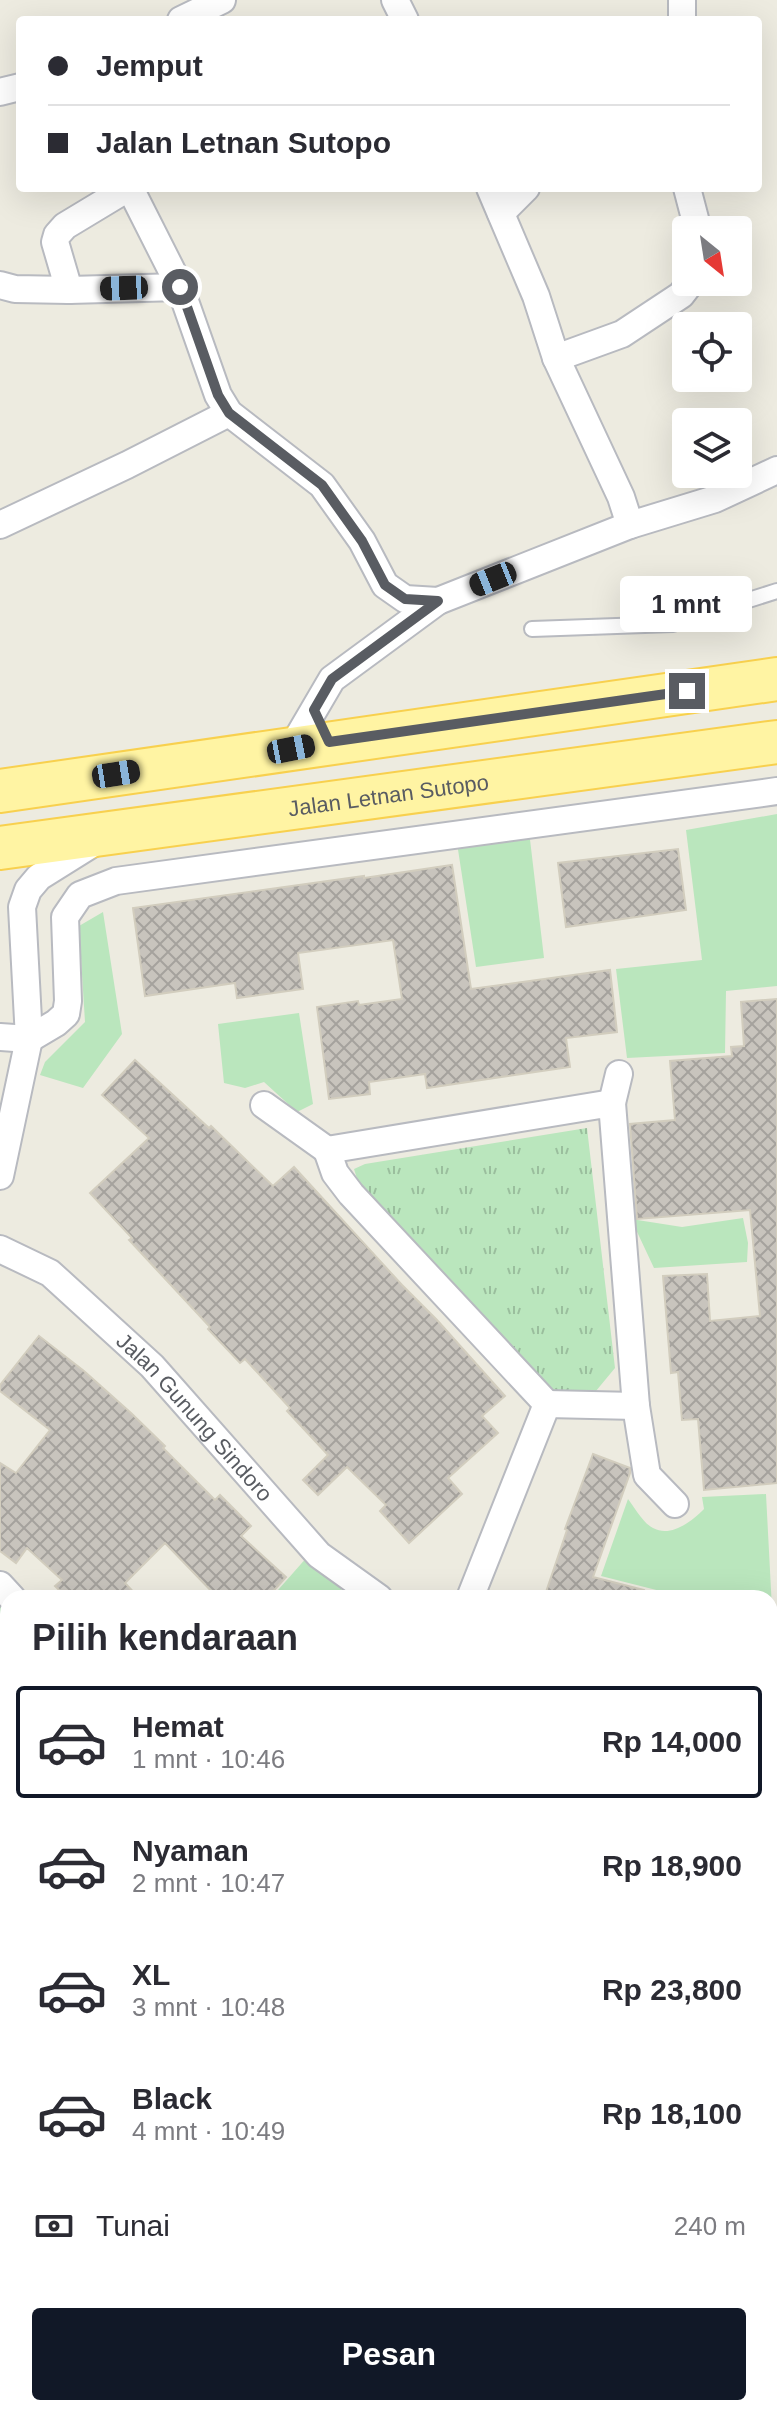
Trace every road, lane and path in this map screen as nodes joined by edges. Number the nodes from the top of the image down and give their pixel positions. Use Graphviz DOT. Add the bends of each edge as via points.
graph roads {
  1 [pos="219,0"];
  2 [pos="189,16"];
  3 [pos="122,192"];
  4 [pos="131,192"];
  5 [pos="492,192"];
  6 [pos="522,192"];
  7 [pos="688,192"];
  8 [pos="501,213"];
  9 [pos="694,216"];
  10 [pos="0,285"];
  11 [pos="180,287"];
  12 [pos="69,290"];
  13 [pos="679,296"];
  14 [pos="556,358"];
  15 [pos="229,413"];
  16 [pos="777,470"];
  17 [pos="0,525"];
  18 [pos="630,525"];
  19 [pos="777,591"];
  20 [pos="438,601"];
  21 [pos="532,629"];
  22 [pos="777,679"];
  23 [pos="311,733"];
  24 [pos="777,742"];
  25 [pos="0,791"];
  26 [pos="777,791"];
  27 [pos="109,834"];
  28 [pos="0,848"];
  29 [pos="0,1037"];
  30 [pos="29,1039"];
  31 [pos="619,1074"];
  32 [pos="612,1103"];
  33 [pos="264,1105"];
  34 [pos="327,1150"];
  35 [pos="0,1176"];
  36 [pos="0,1249"];
  37 [pos="547,1404"];
  38 [pos="636,1406"];
  39 [pos="675,1504"];
  40 [pos="368,1590"];
  41 [pos="473,1590"];
  1 -- 2 [label="street"];
  3 -- 12 [label="street" via="57,235"];
  4 -- 11 [label="street"];
  5 -- 8 [label="street"];
  6 -- 8 [label="street"];
  7 -- 9 [label="street"];
  8 -- 14 [label="street"];
  10 -- 12 [label="street"];
  11 -- 12 [label="street"];
  11 -- 15 [label="street"];
  13 -- 14 [label="street" via="622,334"];
  14 -- 18 [label="street"];
  15 -- 17 [label="street"];
  15 -- 20 [label="street" via="322,485 385,585 405,599"];
  16 -- 18 [label="street" via="715,499"];
  18 -- 20 [label="street"];
  19 -- 21 [label="lane" via="673,624"];
  20 -- 23 [label="street" via="332,679"];
  22 -- 23 [label="main road"];
  23 -- 25 [label="main road"];
  24 -- 27 [label="main road, Jalan Letnan Sutopo"];
  26 -- 30 [label="street" via="116,881 80,895 65,917 66,1014"];
  27 -- 28 [label="main road, Jalan Letnan Sutopo"];
  27 -- 30 [label="street" via="39,877 28,890 22,907"];
  29 -- 30 [label="street"];
  30 -- 35 [label="street"];
  31 -- 32 [label="street"];
  32 -- 34 [label="street"];
  32 -- 38 [label="street"];
  33 -- 34 [label="street"];
  34 -- 37 [label="street" via="351,1194"];
  36 -- 40 [label="street, Jalan Gunung Sindoro" via="50,1273 152,1366 319,1555"];
  37 -- 38 [label="street"];
  37 -- 41 [label="street"];
  38 -- 39 [label="street" via="647,1475"];
}
